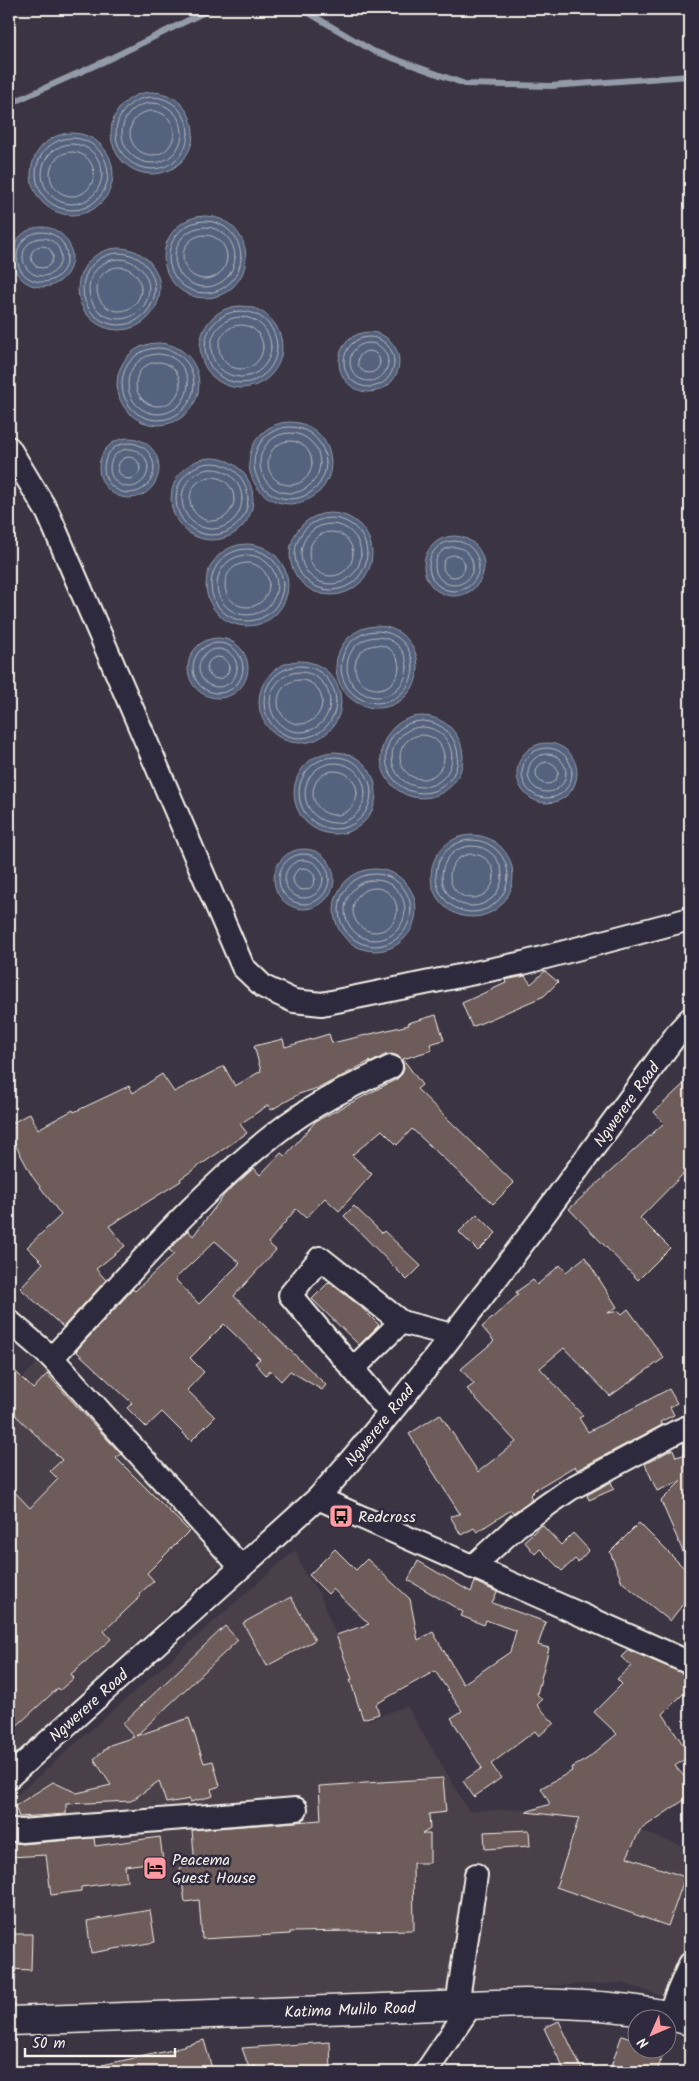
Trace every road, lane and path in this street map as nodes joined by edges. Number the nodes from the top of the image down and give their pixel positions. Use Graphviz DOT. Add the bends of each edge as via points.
graph roads {
  1 [pos="9,448"];
  2 [pos="690,919"];
  3 [pos="690,1019"];
  4 [pos="391,1068"];
  5 [pos="9,1321"];
  6 [pos="401,1322"];
  7 [pos="452,1334"];
  8 [pos="52,1358"];
  9 [pos="353,1369"];
  10 [pos="390,1413"];
  11 [pos="690,1426"];
  12 [pos="318,1498"];
  13 [pos="241,1567"];
  14 [pos="472,1567"];
  15 [pos="690,1663"];
  16 [pos="9,1777"];
  17 [pos="296,1809"];
  18 [pos="9,1829"];
  19 [pos="476,1875"];
  20 [pos="690,1964"];
  21 [pos="464,2006"];
  22 [pos="679,2018"];
  23 [pos="9,2021"];
  24 [pos="426,2072"];
  1 -- 2 [label="street" via="48,513 243,966 264,987 294,1001 322,1004 523,963"];
  3 -- 7 [label="street, Ngwerere Road" via="524,1243"];
  4 -- 8 [label="street" via="345,1089 276,1132 208,1189"];
  5 -- 8 [label="street"];
  6 -- 7 [label="street"];
  6 -- 9 [label="street"];
  6 -- 9 [label="street" via="320,1258 290,1295"];
  7 -- 10 [label="street, Ngwerere Road"];
  8 -- 13 [label="street"];
  9 -- 10 [label="street"];
  10 -- 12 [label="street, Ngwerere Road"];
  11 -- 14 [label="street" via="570,1488 517,1526"];
  12 -- 13 [label="street, Ngwerere Road"];
  12 -- 14 [label="street"];
  13 -- 16 [label="street, Ngwerere Road"];
  14 -- 15 [label="street"];
  17 -- 18 [label="street" via="21,1831"];
  19 -- 21 [label="street"];
  20 -- 22 [label="street"];
  21 -- 22 [label="main road, Katima Mulilo Road" via="589,2004"];
  21 -- 23 [label="main road, Katima Mulilo Road"];
  21 -- 24 [label="street"];
}
